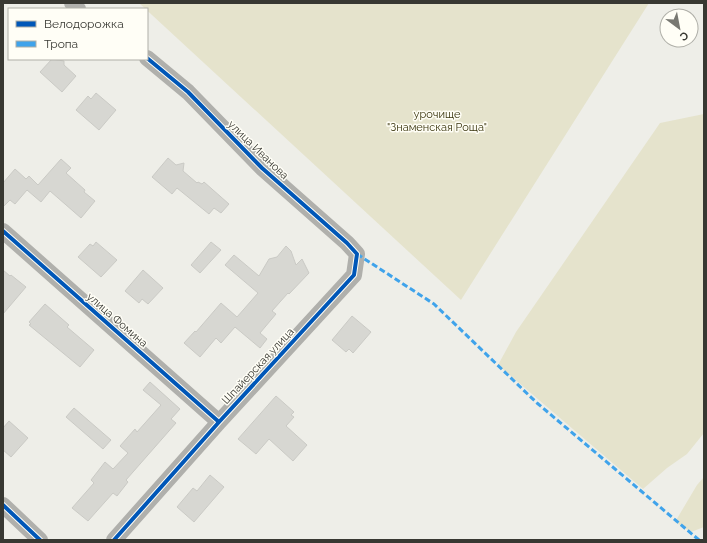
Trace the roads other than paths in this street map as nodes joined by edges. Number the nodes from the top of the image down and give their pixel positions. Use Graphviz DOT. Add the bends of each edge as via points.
graph roads {
  1 [pos="148,59"];
  2 [pos="3,231"];
  3 [pos="357,254"];
  4 [pos="219,422"];
  5 [pos="3,505"];
  6 [pos="40,540"];
  7 [pos="114,540"];
  1 -- 3 [label="street, улица Иванова" via="188,92 262,168"];
  2 -- 4 [label="street, улица Фомина"];
  3 -- 4 [label="street, Шпайерская улица" via="354,275"];
  4 -- 7 [label="street, Шпайерская улица"];
  5 -- 6 [label="street"];
}
